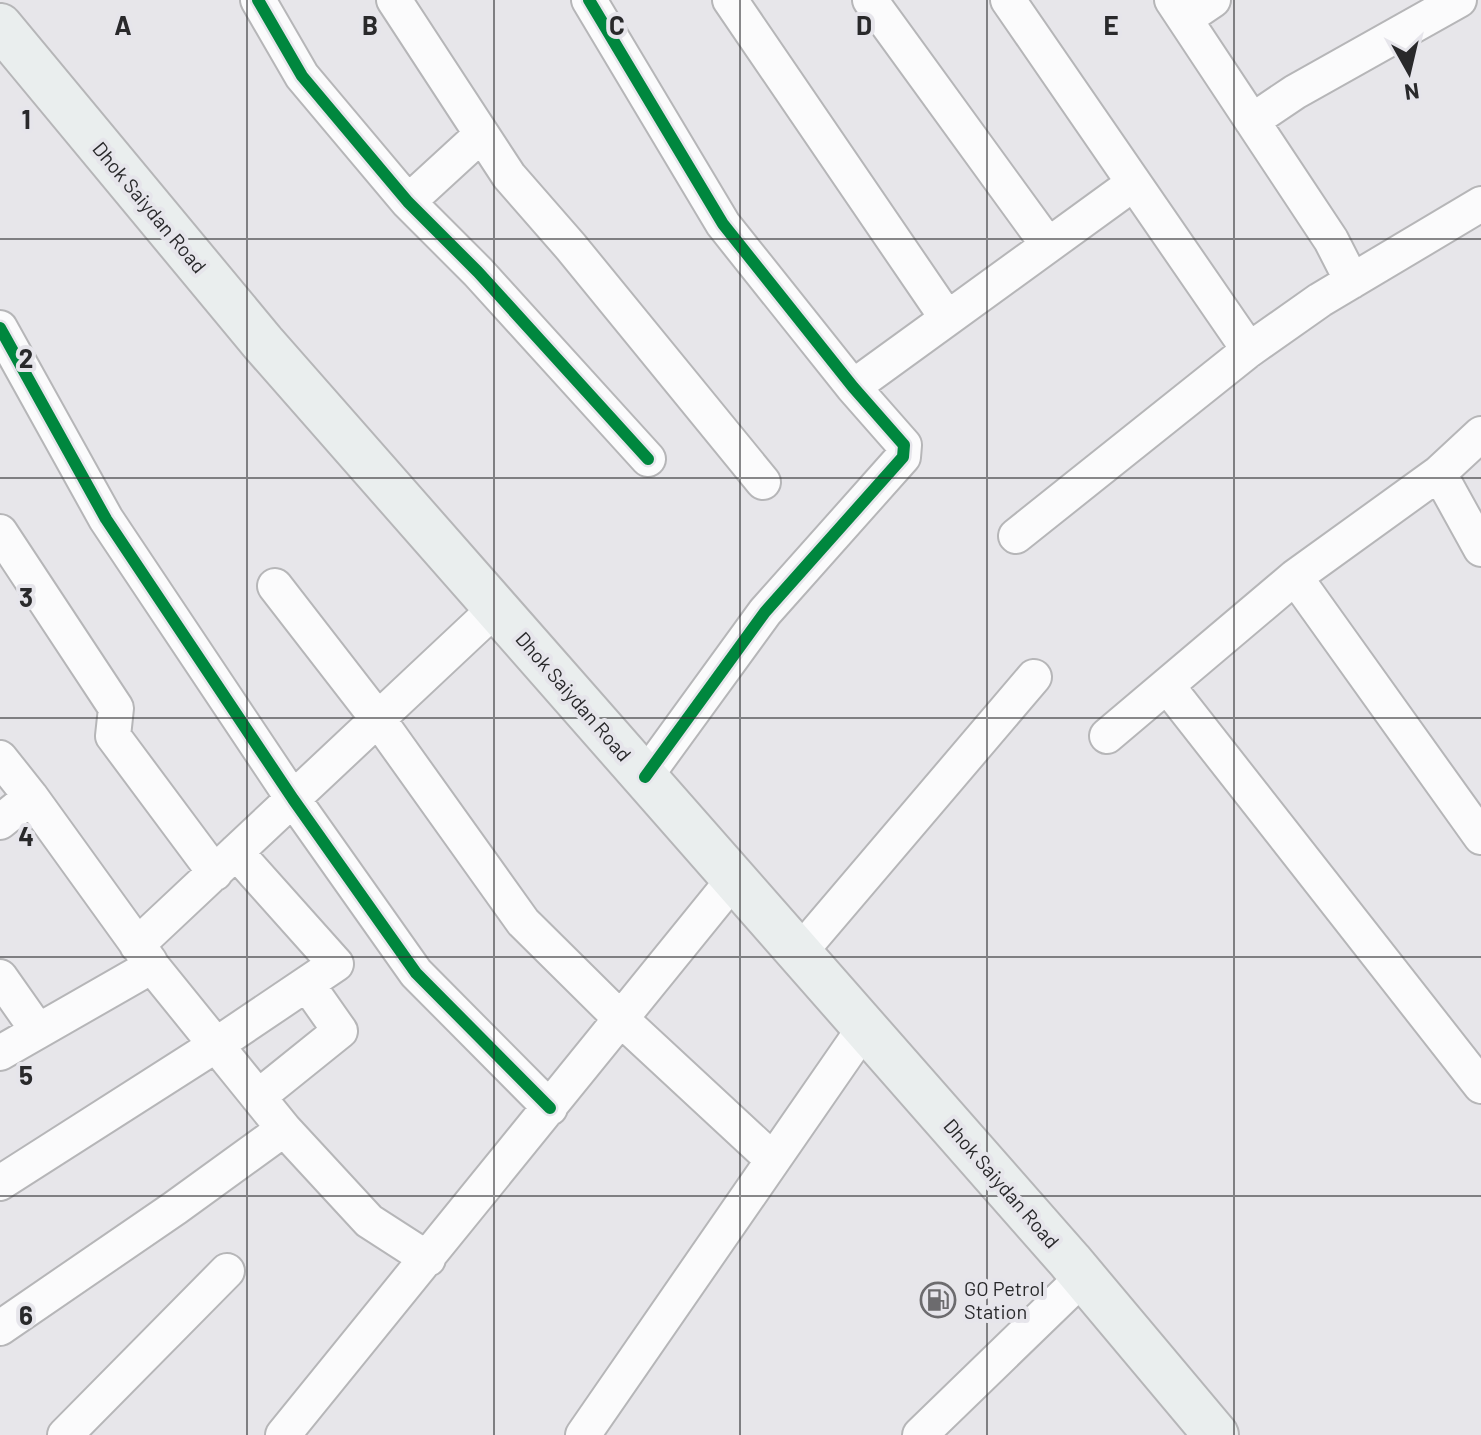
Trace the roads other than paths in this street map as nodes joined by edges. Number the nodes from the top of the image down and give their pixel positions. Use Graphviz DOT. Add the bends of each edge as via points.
graph roads {
  1 [pos="258,0"];
  2 [pos="394,0"];
  3 [pos="589,0"];
  4 [pos="730,0"];
  5 [pos="870,0"];
  6 [pos="1008,0"];
  7 [pos="1213,0"];
  8 [pos="1459,0"];
  9 [pos="1178,10"];
  10 [pos="0,26"];
  11 [pos="1252,121"];
  12 [pos="481,135"];
  13 [pos="1134,183"];
  14 [pos="408,202"];
  15 [pos="1481,204"];
  16 [pos="1048,245"];
  17 [pos="1352,281"];
  18 [pos="947,318"];
  19 [pos="0,328"];
  20 [pos="1249,350"];
  21 [pos="853,387"];
  22 [pos="1481,434"];
  23 [pos="648,459"];
  24 [pos="1439,473"];
  25 [pos="763,482"];
  26 [pos="1016,536"];
  27 [pos="4,546"];
  28 [pos="1481,549"];
  29 [pos="1295,577"];
  30 [pos="275,586"];
  31 [pos="496,608"];
  32 [pos="1034,677"];
  33 [pos="1168,687"];
  34 [pos="378,719"];
  35 [pos="1107,736"];
  36 [pos="0,758"];
  37 [pos="645,777"];
  38 [pos="31,797"];
  39 [pos="293,799"];
  40 [pos="0,822"];
  41 [pos="1481,837"];
  42 [pos="225,862"];
  43 [pos="734,879"];
  44 [pos="799,953"];
  45 [pos="145,956"];
  46 [pos="0,977"];
  47 [pos="307,984"];
  48 [pos="621,1019"];
  49 [pos="865,1027"];
  50 [pos="38,1031"];
  51 [pos="216,1045"];
  52 [pos="0,1053"];
  53 [pos="1481,1086"];
  54 [pos="258,1097"];
  55 [pos="550,1108"];
  56 [pos="284,1129"];
  57 [pos="773,1160"];
  58 [pos="0,1183"];
  59 [pos="428,1259"];
  60 [pos="227,1271"];
  61 [pos="1083,1277"];
  62 [pos="0,1328"];
  63 [pos="65,1435"];
  64 [pos="283,1435"];
  65 [pos="583,1435"];
  66 [pos="920,1435"];
  67 [pos="1216,1435"];
  1 -- 14 [label="street" via="302,76"];
  2 -- 12 [label="street"];
  3 -- 21 [label="street" via="723,224"];
  4 -- 18 [label="street"];
  5 -- 16 [label="street"];
  6 -- 13 [label="street"];
  7 -- 9 [label="street"];
  8 -- 11 [label="street"];
  9 -- 11 [label="street"];
  10 -- 31 [label="main road, Dhok Saiydan Road" via="263,343"];
  11 -- 17 [label="street"];
  12 -- 14 [label="street"];
  12 -- 25 [label="street" via="509,176"];
  13 -- 16 [label="street"];
  13 -- 20 [label="street"];
  14 -- 23 [label="street"];
  15 -- 17 [label="street"];
  16 -- 18 [label="street"];
  17 -- 20 [label="street"];
  18 -- 21 [label="street"];
  19 -- 39 [label="street" via="106,519"];
  20 -- 26 [label="street"];
  21 -- 37 [label="street" via="904,445 903,457 765,612"];
  22 -- 24 [label="street"];
  24 -- 28 [label="street"];
  24 -- 29 [label="street"];
  27 -- 42 [label="street" via="116,708 113,736"];
  29 -- 33 [label="street"];
  29 -- 41 [label="street"];
  30 -- 34 [label="street"];
  31 -- 34 [label="street"];
  31 -- 37 [label="main road, Dhok Saiydan Road"];
  32 -- 44 [label="street"];
  33 -- 35 [label="street"];
  33 -- 53 [label="street"];
  34 -- 39 [label="street"];
  34 -- 48 [label="street" via="523,922"];
  36 -- 38 [label="street"];
  37 -- 43 [label="main road, Dhok Saiydan Road"];
  38 -- 40 [label="street"];
  38 -- 45 [label="street"];
  39 -- 42 [label="street"];
  39 -- 55 [label="street" via="416,973"];
  42 -- 45 [label="street"];
  42 -- 47 [label="street" via="336,964"];
  43 -- 44 [label="main road, Dhok Saiydan Road"];
  43 -- 48 [label="street"];
  44 -- 49 [label="main road, Dhok Saiydan Road"];
  45 -- 50 [label="street"];
  45 -- 51 [label="street"];
  46 -- 50 [label="street"];
  47 -- 51 [label="street"];
  47 -- 54 [label="street" via="340,1031"];
  48 -- 55 [label="street"];
  48 -- 57 [label="street"];
  49 -- 57 [label="street"];
  49 -- 61 [label="main road, Dhok Saiydan Road"];
  50 -- 52 [label="street"];
  51 -- 54 [label="street"];
  51 -- 58 [label="street"];
  54 -- 56 [label="street"];
  55 -- 59 [label="street"];
  56 -- 59 [label="street" via="369,1221"];
  56 -- 62 [label="street"];
  57 -- 65 [label="street"];
  59 -- 64 [label="street"];
  60 -- 63 [label="street"];
  61 -- 66 [label="street"];
  61 -- 67 [label="main road, Dhok Saiydan Road"];
}
